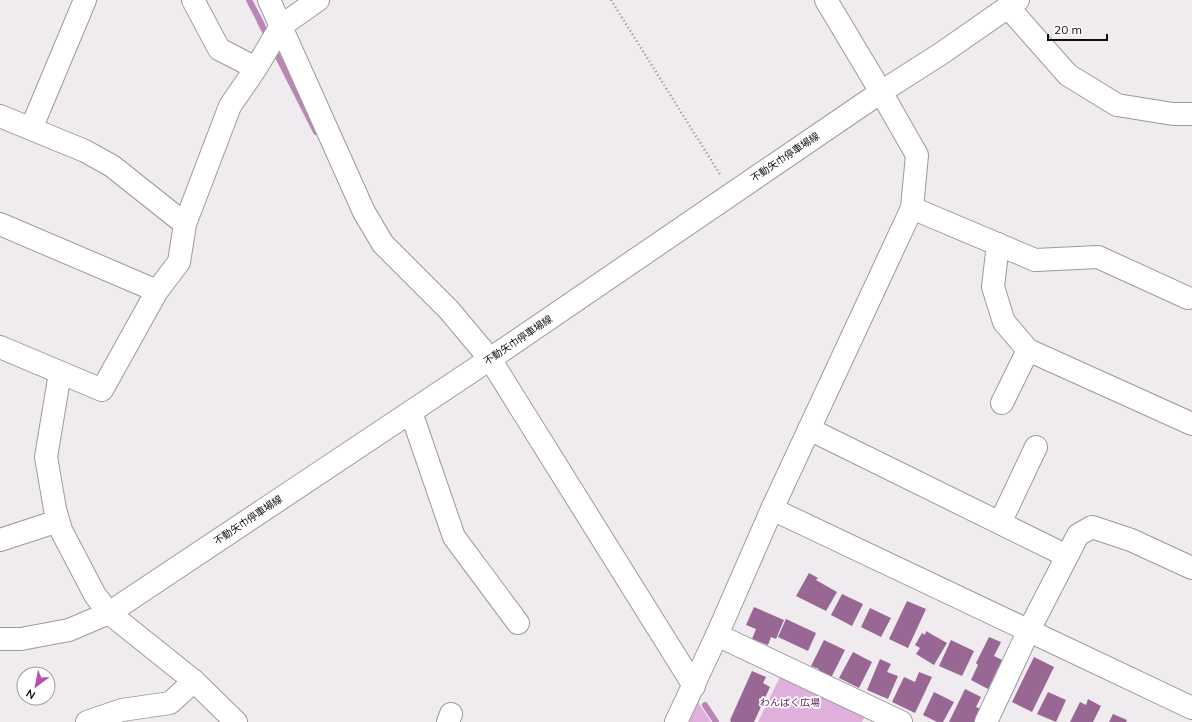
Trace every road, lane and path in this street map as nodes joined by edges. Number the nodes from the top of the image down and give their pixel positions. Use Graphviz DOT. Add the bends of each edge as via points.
graph roads {
  1 [pos="86,0"];
  2 [pos="193,0"];
  3 [pos="269,0"];
  4 [pos="318,0"];
  5 [pos="611,0"];
  6 [pos="826,0"];
  7 [pos="1013,4"];
  8 [pos="270,45"];
  9 [pos="882,92"];
  10 [pos="1192,114"];
  11 [pos="0,116"];
  12 [pos="31,129"];
  13 [pos="732,193"];
  14 [pos="912,208"];
  15 [pos="0,224"];
  16 [pos="185,224"];
  17 [pos="998,244"];
  18 [pos="157,291"];
  19 [pos="1188,298"];
  20 [pos="0,347"];
  21 [pos="1028,350"];
  22 [pos="490,359"];
  23 [pos="60,373"];
  24 [pos="1002,403"];
  25 [pos="411,412"];
  26 [pos="1192,424"];
  27 [pos="809,430"];
  28 [pos="1036,447"];
  29 [pos="772,509"];
  30 [pos="58,521"];
  31 [pos="1000,523"];
  32 [pos="0,540"];
  33 [pos="1067,556"];
  34 [pos="1192,568"];
  35 [pos="109,613"];
  36 [pos="518,622"];
  37 [pos="1029,630"];
  38 [pos="717,635"];
  39 [pos="0,639"];
  40 [pos="194,681"];
  41 [pos="694,686"];
  42 [pos="1192,708"];
  43 [pos="87,722"];
  44 [pos="236,722"];
  45 [pos="676,722"];
  46 [pos="901,722"];
  47 [pos="986,722"];
  1 -- 12 [label="street"];
  2 -- 8 [label="street" via="219,48"];
  3 -- 8 [label="street"];
  4 -- 8 [label="street"];
  5 -- 13 [label="path"];
  6 -- 9 [label="street"];
  7 -- 9 [label="street, 不動矢巾停車場線"];
  7 -- 10 [label="street" via="1068,75 1117,105 1173,114"];
  8 -- 16 [label="street" via="230,106"];
  8 -- 22 [label="street" via="383,244 449,310"];
  9 -- 13 [label="street, 不動矢巾停車場線"];
  9 -- 14 [label="street" via="917,155"];
  11 -- 12 [label="street"];
  12 -- 16 [label="street" via="85,151 112,166"];
  13 -- 22 [label="street, 不動矢巾停車場線"];
  14 -- 17 [label="street"];
  14 -- 27 [label="street"];
  15 -- 18 [label="street"];
  16 -- 18 [label="street" via="179,262"];
  17 -- 19 [label="street" via="1035,260 1098,257"];
  17 -- 21 [label="street" via="993,287 1004,322"];
  18 -- 23 [label="street" via="102,390"];
  20 -- 23 [label="street"];
  21 -- 24 [label="street"];
  21 -- 26 [label="street"];
  22 -- 25 [label="street, 不動矢巾停車場線"];
  22 -- 41 [label="street"];
  23 -- 30 [label="street" via="46,457"];
  25 -- 35 [label="street, 不動矢巾停車場線"];
  25 -- 36 [label="street" via="454,537"];
  27 -- 29 [label="street"];
  27 -- 31 [label="street"];
  28 -- 31 [label="street"];
  29 -- 37 [label="street"];
  29 -- 38 [label="street"];
  30 -- 32 [label="street"];
  30 -- 35 [label="street" via="95,595"];
  31 -- 33 [label="street"];
  33 -- 34 [label="street" via="1078,535 1092,527 1130,540"];
  33 -- 37 [label="street"];
  35 -- 39 [label="street, 不動矢巾停車場線" via="69,630 21,640"];
  35 -- 40 [label="street"];
  37 -- 42 [label="street"];
  37 -- 47 [label="street"];
  38 -- 41 [label="street"];
  38 -- 46 [label="street"];
  40 -- 43 [label="street" via="170,703 122,710"];
  40 -- 44 [label="street"];
  41 -- 45 [label="street"];
}
